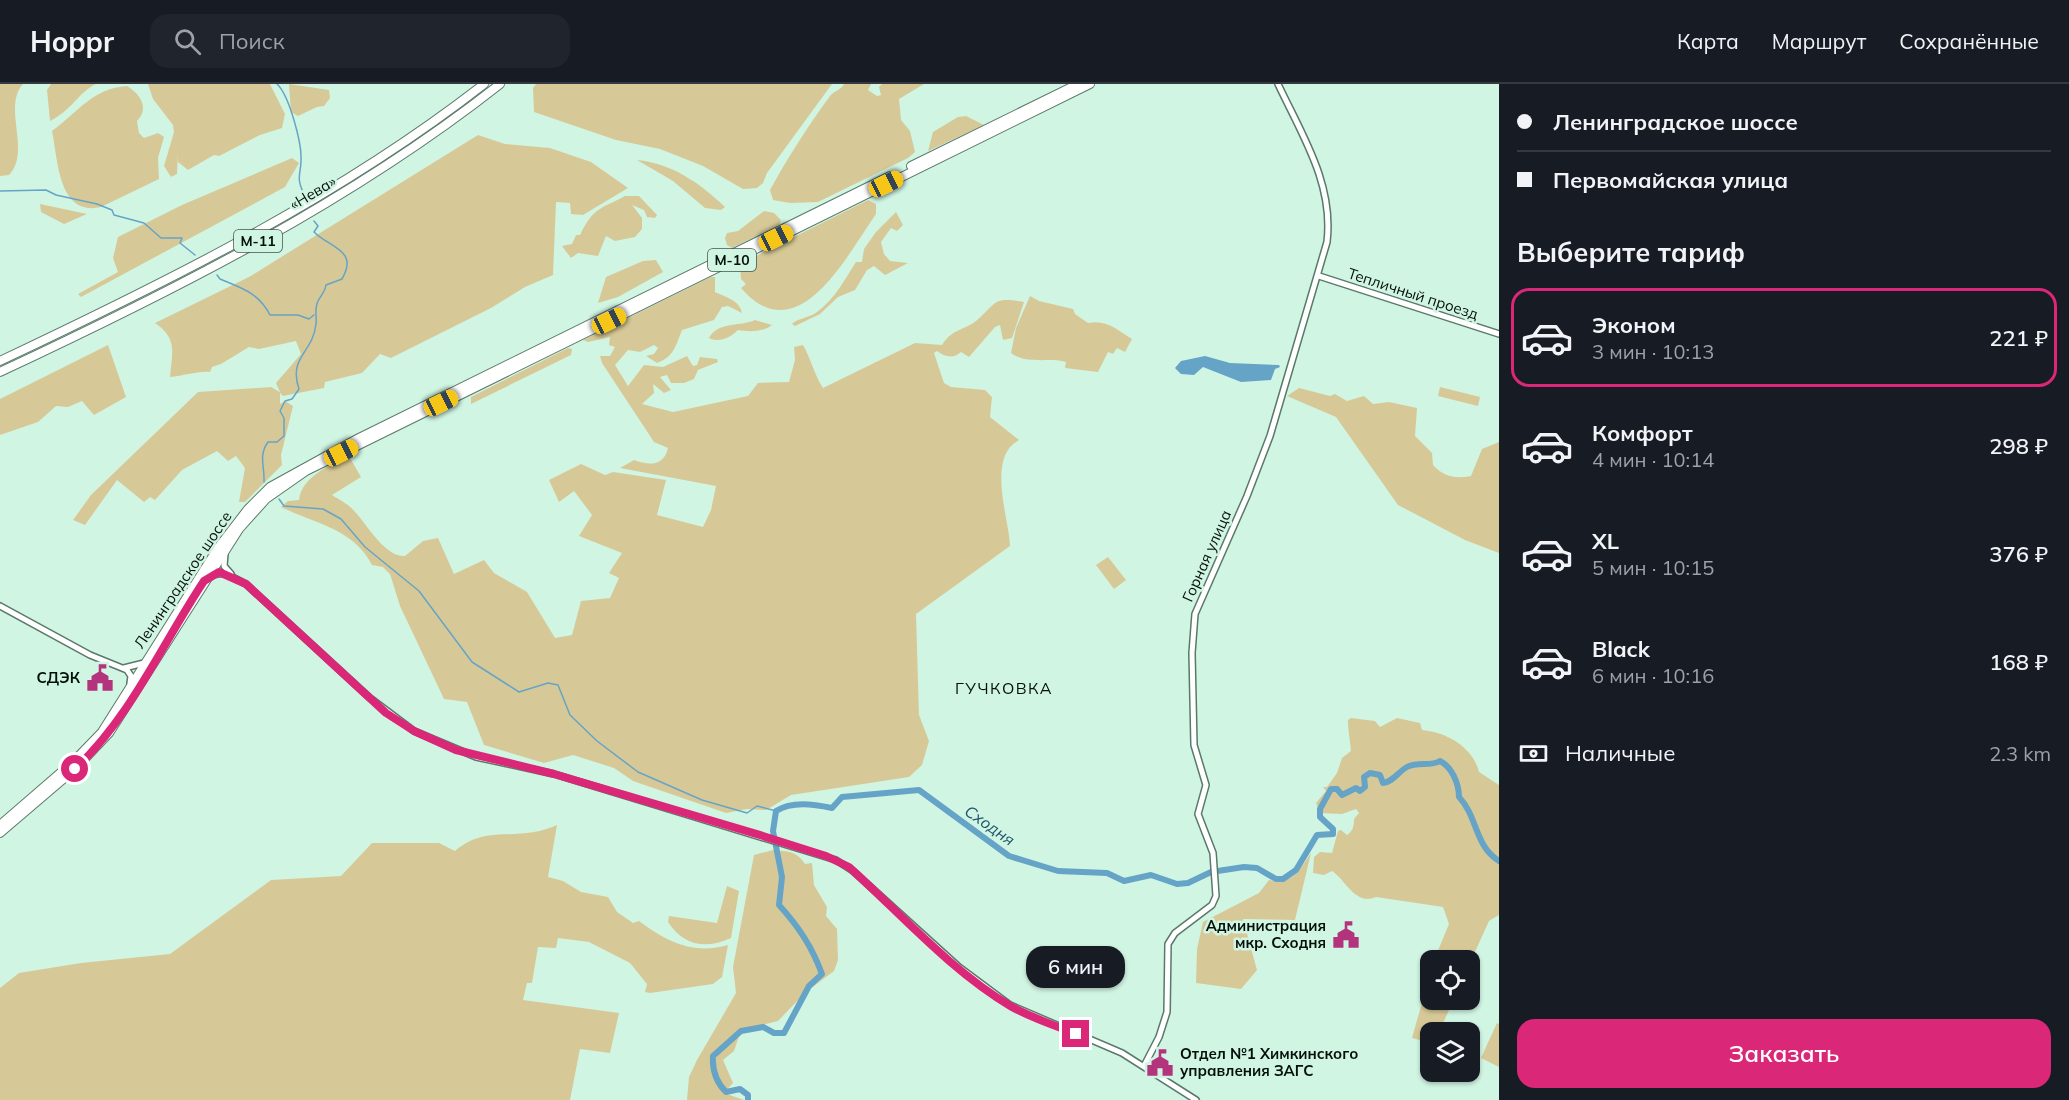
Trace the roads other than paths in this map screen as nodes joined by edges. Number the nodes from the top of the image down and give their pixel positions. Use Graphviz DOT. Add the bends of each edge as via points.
graph roads {
  1 [pos="484,84"];
  2 [pos="500,84"];
  3 [pos="1078,84"];
  4 [pos="1090,84"];
  5 [pos="1278,84"];
  6 [pos="1319,276"];
  7 [pos="1499,334"];
  8 [pos="0,361"];
  9 [pos="0,372"];
  10 [pos="226,549"];
  11 [pos="235,578"];
  12 [pos="204,581"];
  13 [pos="0,606"];
  14 [pos="144,663"];
  15 [pos="123,668"];
  16 [pos="128,690"];
  17 [pos="0,825"];
  18 [pos="0,833"];
  19 [pos="1144,1066"];
  20 [pos="1196,1100"];
  1 -- 8 [label="highway, «Нева» / М-11" via="373,161 290,212 166,280"];
  2 -- 9 [label="highway, «Нева» / М-11" via="434,132 295,220 158,295"];
  3 -- 14 [label="highway, Ленинградское шоссе / М-10" via="282,478 236,523"];
  4 -- 10 [label="highway, Ленинградское шоссе / М-10" via="306,471 266,499"];
  5 -- 6 [label="main road, Горная улица" via="1325,189 1329,228"];
  6 -- 7 [label="main road, Тепличный проезд"];
  6 -- 19 [label="main road, Горная улица" via="1267,444 1193,621 1194,746 1206,785 1198,814 1216,867 1216,896 1212,905 1175,933 1168,944 1167,1012"];
  10 -- 11 [label="main road" via="224,566"];
  10 -- 12 [label="highway, Ленинградское шоссе / М-10"];
  11 -- 12 [label="main road" via="219,572"];
  11 -- 19 [label="main road" via="402,724 456,750 554,774 826,856 849,867 959,967 1010,1005 1103,1044"];
  12 -- 18 [label="highway, Ленинградское шоссе / М-10" via="109,733 75,769"];
  13 -- 15 [label="main road" via="87,654"];
  14 -- 15 [label="main road"];
  14 -- 16 [label="highway, Ленинградское шоссе / М-10"];
  15 -- 16 [label="main road" via="131,676"];
  16 -- 17 [label="highway, Ленинградское шоссе / М-10" via="94,742"];
  19 -- 20 [label="main road"];
}
